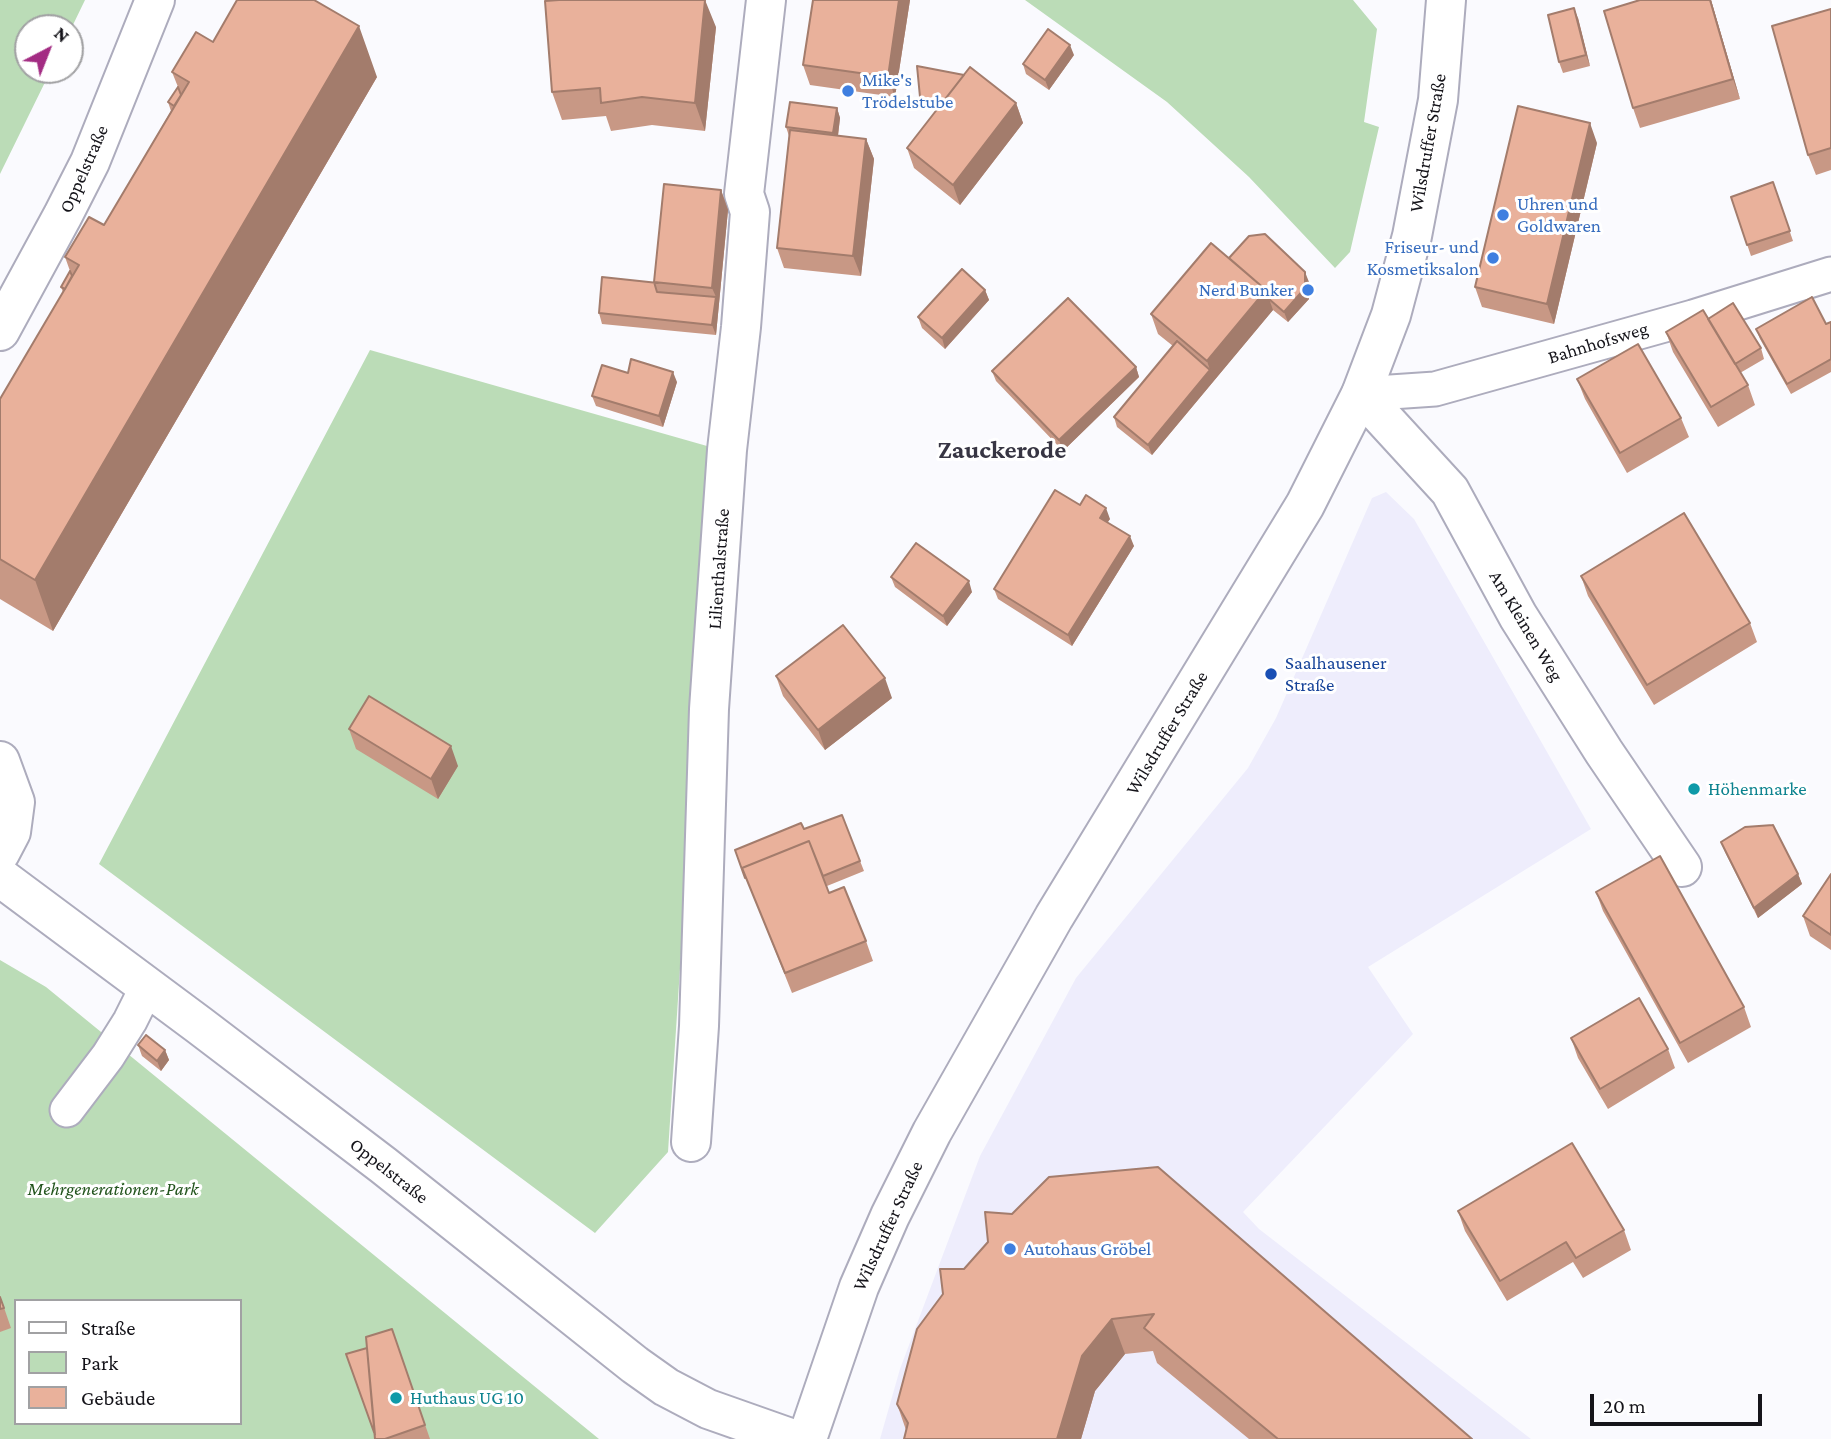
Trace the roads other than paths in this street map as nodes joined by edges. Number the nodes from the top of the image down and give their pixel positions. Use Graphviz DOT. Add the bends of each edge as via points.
graph roads {
  1 [pos="155,0"];
  2 [pos="766,0"];
  3 [pos="1446,0"];
  4 [pos="1831,274"];
  5 [pos="0,331"];
  6 [pos="1361,394"];
  7 [pos="0,761"];
  8 [pos="0,853"];
  9 [pos="1682,867"];
  10 [pos="0,877"];
  11 [pos="147,987"];
  12 [pos="67,1110"];
  13 [pos="691,1142"];
  14 [pos="793,1439"];
  15 [pos="807,1439"];
  1 -- 5 [label="street, Oppelstraße" via="90,162"];
  2 -- 13 [label="street, Lilienthalstraße" via="744,194 750,212 710,695"];
  3 -- 6 [label="street, Wilsdruffer Straße" via="1437,100 1412,236 1391,315"];
  4 -- 6 [label="lane, Bahnhofsweg" via="1435,389"];
  6 -- 9 [label="street, Am Kleinen Weg" via="1450,491 1518,616"];
  6 -- 15 [label="street, Wilsdruffer Straße" via="1305,505 1054,917 932,1132 859,1287"];
  7 -- 8 [label="street" via="15,802 11,832"];
  10 -- 11 [label="street, Oppelstraße"];
  11 -- 12 [label="lane" via="108,1056"];
  11 -- 14 [label="street, Oppelstraße" via="656,1380 708,1409"];
}
